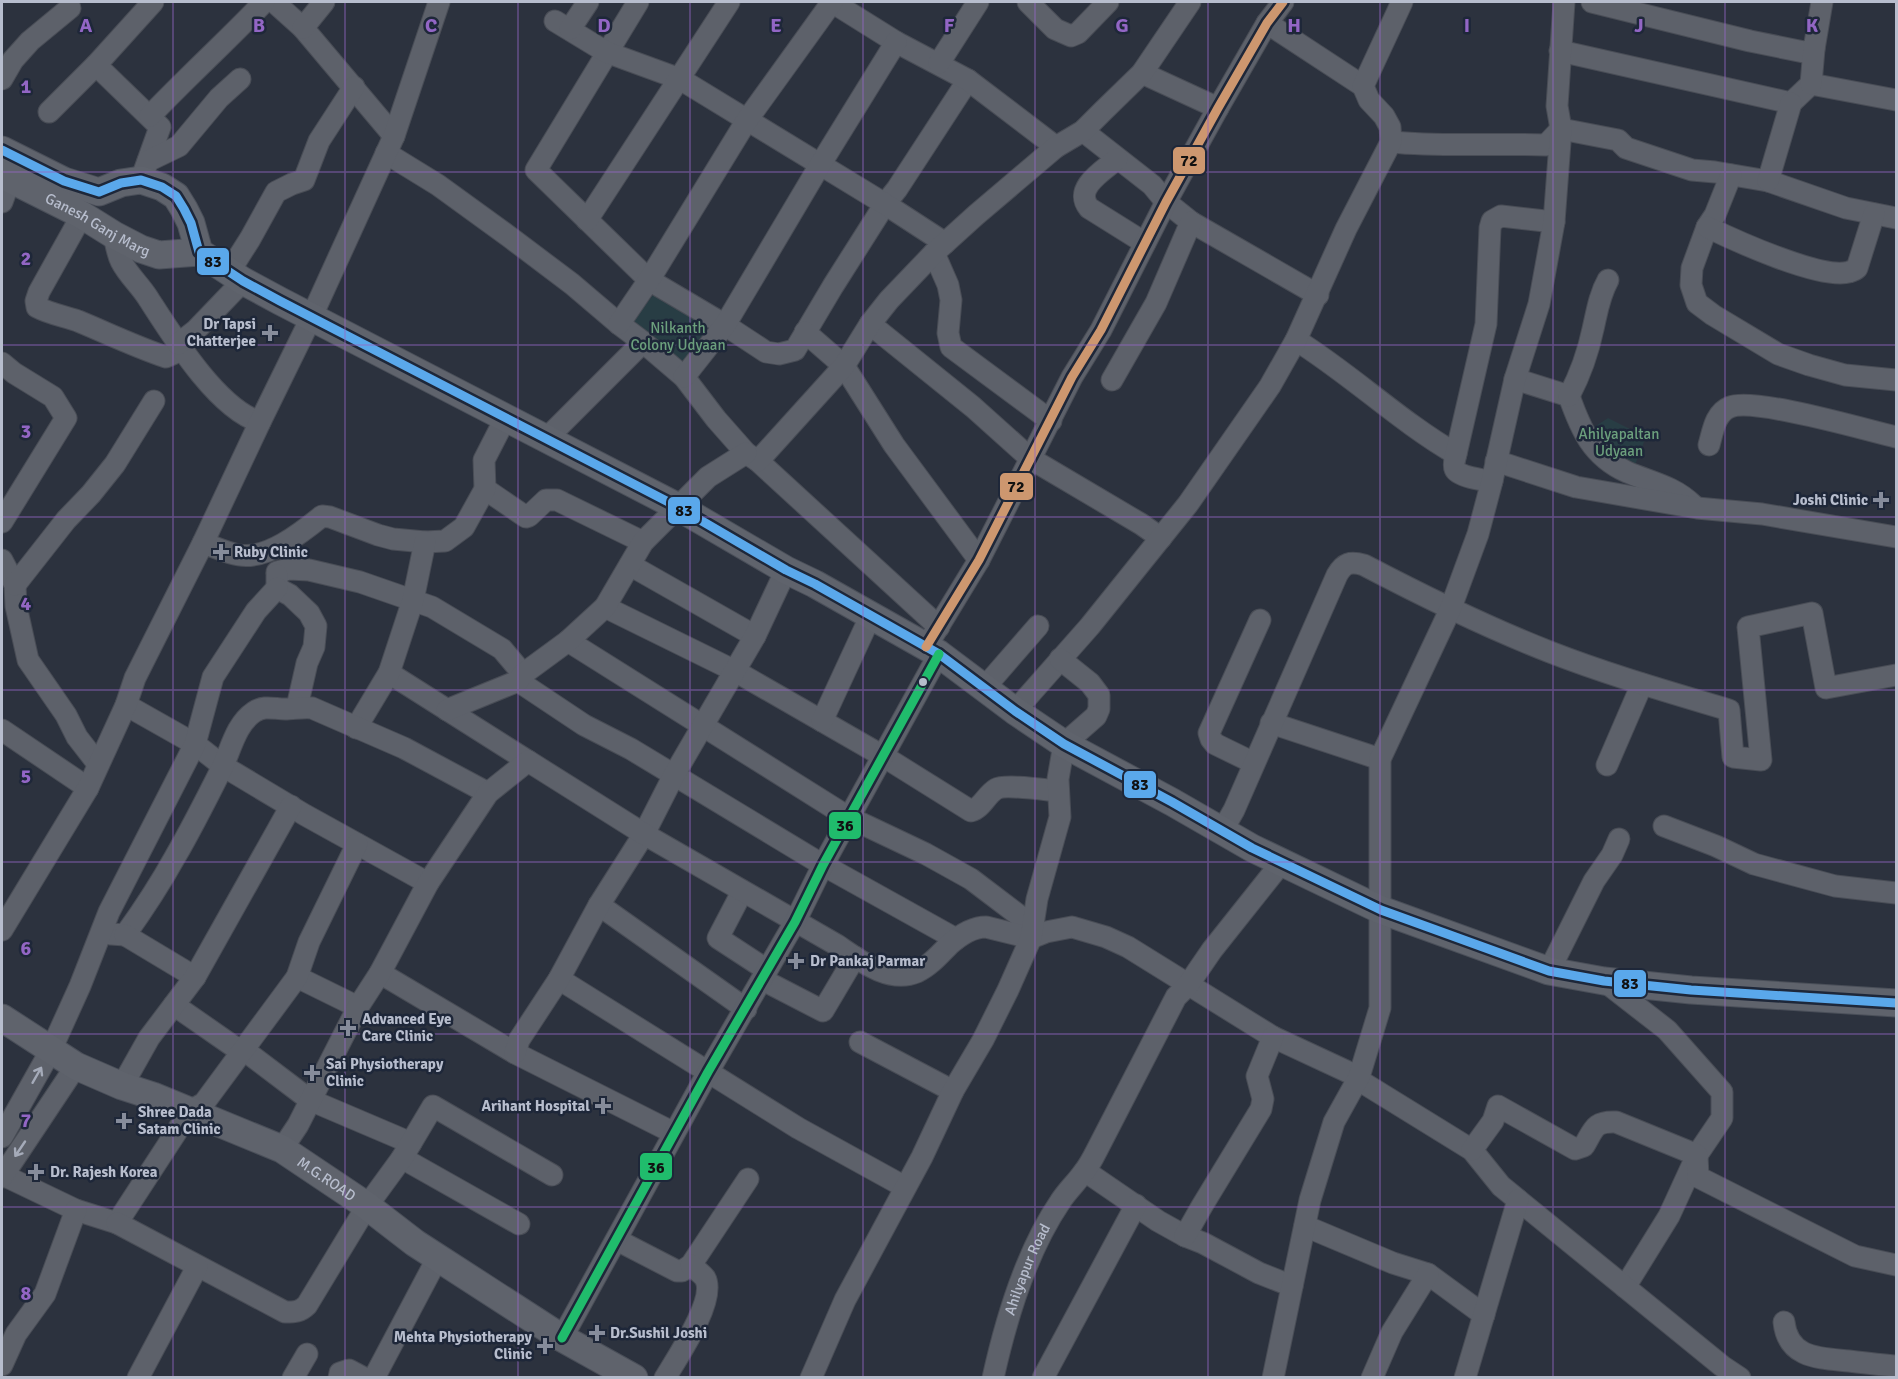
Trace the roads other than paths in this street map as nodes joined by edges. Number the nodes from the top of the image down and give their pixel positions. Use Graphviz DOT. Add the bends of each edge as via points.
graph roads {
  1 [pos="153,2"];
  2 [pos="264,2"];
  3 [pos="274,2"];
  4 [pos="324,2"];
  5 [pos="439,2"];
  6 [pos="588,2"];
  7 [pos="638,2"];
  8 [pos="729,2"];
  9 [pos="832,2"];
  10 [pos="978,2"];
  11 [pos="1028,2"];
  12 [pos="1108,2"];
  13 [pos="1190,2"];
  14 [pos="1283,2"];
  15 [pos="1402,2"];
  16 [pos="1564,2"];
  17 [pos="1592,2"];
  18 [pos="1822,2"];
  19 [pos="70,8"];
  20 [pos="1267,22"];
  21 [pos="303,28"];
  22 [pos="896,42"];
  23 [pos="1814,50"];
  24 [pos="1560,51"];
  25 [pos="606,52"];
  26 [pos="939,63"];
  27 [pos="96,65"];
  28 [pos="1142,73"];
  29 [pos="2,79"];
  30 [pos="240,79"];
  31 [pos="680,79"];
  32 [pos="968,80"];
  33 [pos="1811,84"];
  34 [pos="1364,86"];
  35 [pos="354,87"];
  36 [pos="1896,100"];
  37 [pos="1791,102"];
  38 [pos="1218,108"];
  39 [pos="49,112"];
  40 [pos="150,116"];
  41 [pos="747,120"];
  42 [pos="1561,129"];
  43 [pos="1083,131"];
  44 [pos="1391,142"];
  45 [pos="390,145"];
  46 [pos="1056,147"];
  47 [pos="1117,159"];
  48 [pos="819,165"];
  49 [pos="145,170"];
  50 [pos="7,173"];
  51 [pos="1731,175"];
  52 [pos="1768,181"];
  53 [pos="1166,202"];
  54 [pos="885,204"];
  55 [pos="1874,214"];
  56 [pos="82,215"];
  57 [pos="1896,218"];
  58 [pos="587,220"];
  59 [pos="1191,222"];
  60 [pos="1554,222"];
  61 [pos="1707,227"];
  62 [pos="114,235"];
  63 [pos="1145,243"];
  64 [pos="940,248"];
  65 [pos="199,252"];
  66 [pos="236,276"];
  67 [pos="649,280"];
  68 [pos="1608,280"];
  69 [pos="1318,295"];
  70 [pos="311,318"];
  71 [pos="619,324"];
  72 [pos="725,324"];
  73 [pos="870,324"];
  74 [pos="806,332"];
  75 [pos="1296,340"];
  76 [pos="643,342"];
  77 [pos="180,347"];
  78 [pos="2,363"];
  79 [pos="844,366"];
  80 [pos="684,377"];
  81 [pos="1515,379"];
  82 [pos="1112,380"];
  83 [pos="1896,380"];
  84 [pos="1569,396"];
  85 [pos="154,401"];
  86 [pos="506,417"];
  87 [pos="1051,421"];
  88 [pos="260,422"];
  89 [pos="1896,437"];
  90 [pos="547,438"];
  91 [pos="1709,445"];
  92 [pos="1456,454"];
  93 [pos="752,457"];
  94 [pos="1031,459"];
  95 [pos="1494,471"];
  96 [pos="485,489"];
  97 [pos="678,507"];
  98 [pos="1697,508"];
  99 [pos="2,522"];
  100 [pos="1896,537"];
  101 [pos="1161,538"];
  102 [pos="425,542"];
  103 [pos="643,542"];
  104 [pos="203,543"];
  105 [pos="275,548"];
  106 [pos="2,560"];
  107 [pos="979,560"];
  108 [pos="630,565"];
  109 [pos="786,570"];
  110 [pos="277,580"];
  111 [pos="15,585"];
  112 [pos="413,600"];
  113 [pos="605,607"];
  114 [pos="1450,610"];
  115 [pos="871,615"];
  116 [pos="1260,620"];
  117 [pos="1038,626"];
  118 [pos="755,636"];
  119 [pos="568,640"];
  120 [pos="935,642"];
  121 [pos="1060,659"];
  122 [pos="735,671"];
  123 [pos="389,673"];
  124 [pos="1896,675"];
  125 [pos="521,678"];
  126 [pos="1642,684"];
  127 [pos="985,687"];
  128 [pos="126,705"];
  129 [pos="297,707"];
  130 [pos="447,710"];
  131 [pos="1015,711"];
  132 [pos="822,721"];
  133 [pos="1271,723"];
  134 [pos="703,726"];
  135 [pos="356,728"];
  136 [pos="2,730"];
  137 [pos="195,744"];
  138 [pos="1064,744"];
  139 [pos="883,756"];
  140 [pos="1380,759"];
  141 [pos="528,760"];
  142 [pos="1254,763"];
  143 [pos="98,764"];
  144 [pos="1607,765"];
  145 [pos="223,766"];
  146 [pos="674,775"];
  147 [pos="88,788"];
  148 [pos="1058,791"];
  149 [pos="488,793"];
  150 [pos="291,806"];
  151 [pos="849,818"];
  152 [pos="1664,826"];
  153 [pos="1222,831"];
  154 [pos="644,834"];
  155 [pos="1619,839"];
  156 [pos="357,843"];
  157 [pos="1282,862"];
  158 [pos="823,865"];
  159 [pos="428,882"];
  160 [pos="742,892"];
  161 [pos="1896,893"];
  162 [pos="599,905"];
  163 [pos="1381,910"];
  164 [pos="4,918"];
  165 [pos="795,922"];
  166 [pos="102,932"];
  167 [pos="1032,932"];
  168 [pos="125,935"];
  169 [pos="956,939"];
  170 [pos="855,957"];
  171 [pos="1549,971"];
  172 [pos="380,973"];
  173 [pos="765,975"];
  174 [pos="195,977"];
  175 [pos="297,977"];
  176 [pos="559,979"];
  177 [pos="1604,981"];
  178 [pos="1188,985"];
  179 [pos="1896,1003"];
  180 [pos="174,1005"];
  181 [pos="357,1007"];
  182 [pos="746,1009"];
  183 [pos="2,1018"];
  184 [pos="1273,1037"];
  185 [pos="860,1042"];
  186 [pos="51,1050"];
  187 [pos="244,1050"];
  188 [pos="515,1053"];
  189 [pos="76,1066"];
  190 [pos="708,1072"];
  191 [pos="1358,1078"];
  192 [pos="122,1086"];
  193 [pos="953,1090"];
  194 [pos="310,1100"];
  195 [pos="190,1111"];
  196 [pos="674,1133"];
  197 [pos="2,1137"];
  198 [pos="282,1149"];
  199 [pos="407,1150"];
  200 [pos="1472,1150"];
  201 [pos="1697,1155"];
  202 [pos="1085,1171"];
  203 [pos="552,1175"];
  204 [pos="2,1176"];
  205 [pos="748,1179"];
  206 [pos="904,1187"];
  207 [pos="1518,1200"];
  208 [pos="1136,1205"];
  209 [pos="367,1206"];
  210 [pos="76,1210"];
  211 [pos="117,1223"];
  212 [pos="519,1224"];
  213 [pos="1305,1226"];
  214 [pos="1185,1236"];
  215 [pos="617,1240"];
  216 [pos="438,1257"];
  217 [pos="691,1265"];
  218 [pos="1896,1265"];
  219 [pos="197,1267"];
  220 [pos="1428,1274"];
  221 [pos="1292,1286"];
  222 [pos="1625,1287"];
  223 [pos="1484,1315"];
  224 [pos="1784,1322"];
  225 [pos="562,1338"];
  226 [pos="307,1354"];
  227 [pos="4,1355"];
  228 [pos="1896,1366"];
  229 [pos="138,1377"];
  230 [pos="293,1377"];
  231 [pos="339,1377"];
  232 [pos="364,1377"];
  233 [pos="374,1377"];
  234 [pos="634,1377"];
  235 [pos="665,1377"];
  236 [pos="811,1377"];
  237 [pos="993,1377"];
  238 [pos="1044,1377"];
  239 [pos="1273,1377"];
  240 [pos="1372,1377"];
  241 [pos="1465,1377"];
  242 [pos="1740,1377"];
  1 -- 27 [label="street"];
  2 -- 40 [label="street"];
  3 -- 21 [label="street"];
  4 -- 21 [label="street"];
  5 -- 45 [label="street"];
  6 -- 25 [label="street" via="562,25"];
  7 -- 25 [label="street"];
  8 -- 31 [label="street"];
  9 -- 22 [label="street"];
  9 -- 41 [label="street"];
  10 -- 26 [label="street"];
  11 -- 12 [label="street" via="1056,29 1071,36"];
  13 -- 28 [label="street"];
  14 -- 20 [label="street"];
  15 -- 34 [label="street"];
  16 -- 24 [label="street"];
  17 -- 23 [label="street" via="1750,41 1804,52"];
  18 -- 23 [label="street"];
  19 -- 29 [label="street" via="30,40"];
  20 -- 34 [label="street"];
  20 -- 38 [label="street"];
  21 -- 35 [label="street"];
  22 -- 26 [label="street"];
  22 -- 48 [label="street"];
  23 -- 33 [label="street"];
  24 -- 37 [label="street"];
  24 -- 42 [label="street" via="1557,106"];
  25 -- 31 [label="street"];
  25 -- 58 [label="street" via="536,170"];
  26 -- 32 [label="street"];
  27 -- 39 [label="street"];
  27 -- 40 [label="street"];
  28 -- 38 [label="street"];
  28 -- 43 [label="street"];
  30 -- 49 [label="street" via="179,146"];
  31 -- 41 [label="street"];
  31 -- 58 [label="street"];
  32 -- 46 [label="street"];
  32 -- 54 [label="street"];
  33 -- 36 [label="street"];
  33 -- 37 [label="street"];
  34 -- 44 [label="street" via="1369,100 1390,127"];
  35 -- 45 [label="street"];
  35 -- 66 [label="street" via="319,141 304,180 276,192 250,239"];
  37 -- 52 [label="street"];
  38 -- 53 [label="street"];
  40 -- 49 [label="street" via="160,127"];
  41 -- 48 [label="street"];
  41 -- 67 [label="street"];
  42 -- 44 [label="street" via="1546,145"];
  42 -- 51 [label="street" via="1618,140 1626,148 1692,170"];
  42 -- 60 [label="street"];
  43 -- 46 [label="street"];
  43 -- 47 [label="street"];
  44 -- 69 [label="street"];
  45 -- 70 [label="street"];
  45 -- 71 [label="street"];
  46 -- 64 [label="street"];
  47 -- 53 [label="street" via="1152,185"];
  47 -- 63 [label="street" via="1092,180 1083,194 1084,201"];
  48 -- 54 [label="street"];
  48 -- 72 [label="street"];
  49 -- 50 [label="main road" via="99,192 64,181"];
  49 -- 65 [label="main road" via="176,196 191,223"];
  50 -- 56 [label="main road, Ganesh Ganj Marg"];
  51 -- 52 [label="street"];
  51 -- 61 [label="street"];
  52 -- 55 [label="street"];
  53 -- 59 [label="street"];
  53 -- 63 [label="street"];
  54 -- 64 [label="street"];
  54 -- 74 [label="street"];
  55 -- 57 [label="street"];
  55 -- 61 [label="street" via="1857,268 1847,273 1812,268"];
  56 -- 62 [label="main road, Ganesh Ganj Marg"];
  56 -- 77 [label="street" via="39,292 37,307 166,357"];
  58 -- 67 [label="street"];
  59 -- 69 [label="street"];
  59 -- 82 [label="street" via="1156,303"];
  60 -- 81 [label="street" via="1539,304"];
  60 -- 92 [label="street" via="1501,216 1492,222 1486,324"];
  61 -- 83 [label="street" via="1692,268 1691,285 1697,303 1778,354 1809,366 1845,375"];
  62 -- 65 [label="main road, Ganesh Ganj Marg" via="159,255"];
  62 -- 77 [label="street" via="123,266"];
  63 -- 87 [label="street"];
  64 -- 73 [label="street"];
  64 -- 87 [label="street" via="951,300 951,347"];
  65 -- 66 [label="main road"];
  66 -- 70 [label="main road"];
  66 -- 77 [label="street"];
  67 -- 71 [label="street"];
  67 -- 72 [label="street"];
  68 -- 84 [label="street" via="1598,303 1583,367"];
  69 -- 75 [label="street"];
  70 -- 86 [label="main road"];
  70 -- 88 [label="street"];
  71 -- 76 [label="street"];
  72 -- 74 [label="street" via="766,352 778,354 795,350"];
  72 -- 80 [label="street"];
  73 -- 79 [label="street"];
  73 -- 94 [label="street"];
  74 -- 79 [label="street"];
  75 -- 92 [label="street" via="1327,359 1428,438"];
  75 -- 101 [label="street" via="1270,386"];
  76 -- 80 [label="street"];
  76 -- 90 [label="street"];
  77 -- 88 [label="street" via="233,407"];
  78 -- 99 [label="street" via="53,397 66,418"];
  79 -- 93 [label="street"];
  79 -- 107 [label="street" via="894,445"];
  80 -- 93 [label="street"];
  81 -- 84 [label="street"];
  81 -- 95 [label="street"];
  84 -- 98 [label="street" via="1579,424 1601,456 1626,471 1674,490"];
  85 -- 111 [label="street" via="115,464"];
  86 -- 90 [label="main road"];
  86 -- 96 [label="street" via="484,460"];
  87 -- 94 [label="street"];
  88 -- 104 [label="street"];
  89 -- 91 [label="street" via="1740,404 1719,414"];
  90 -- 97 [label="main road"];
  92 -- 95 [label="street" via="1454,468 1462,475"];
  93 -- 97 [label="street" via="708,477"];
  93 -- 120 [label="street"];
  94 -- 101 [label="street"];
  94 -- 107 [label="street"];
  95 -- 98 [label="street"];
  95 -- 114 [label="street" via="1478,534"];
  96 -- 102 [label="street" via="464,527 445,541"];
  96 -- 103 [label="street" via="526,517 546,500 557,500"];
  97 -- 103 [label="street"];
  97 -- 109 [label="main road"];
  98 -- 100 [label="street" via="1762,514"];
  101 -- 121 [label="street"];
  102 -- 105 [label="street" via="386,537 322,516 304,532"];
  102 -- 112 [label="street"];
  103 -- 108 [label="street"];
  104 -- 105 [label="street" via="241,556"];
  104 -- 128 [label="street" via="135,678"];
  105 -- 110 [label="street"];
  106 -- 111 [label="street"];
  107 -- 120 [label="street"];
  108 -- 113 [label="street"];
  108 -- 118 [label="street"];
  109 -- 115 [label="main road"];
  109 -- 118 [label="street"];
  110 -- 112 [label="street" via="289,569 309,570"];
  110 -- 129 [label="street" via="309,613 316,626"];
  110 -- 137 [label="street" via="213,677"];
  111 -- 143 [label="street" via="28,660"];
  112 -- 123 [label="street"];
  112 -- 125 [label="street" via="502,649"];
  113 -- 119 [label="street"];
  113 -- 122 [label="street"];
  114 -- 126 [label="street" via="1551,653"];
  114 -- 133 [label="street" via="1364,566 1346,564 1337,575"];
  114 -- 140 [label="street"];
  115 -- 120 [label="main road"];
  115 -- 132 [label="street"];
  116 -- 142 [label="street" via="1209,733 1215,744"];
  117 -- 127 [label="street"];
  118 -- 122 [label="street"];
  119 -- 125 [label="street"];
  119 -- 134 [label="street"];
  120 -- 127 [label="main road"];
  120 -- 139 [label="street"];
  121 -- 131 [label="street"];
  121 -- 138 [label="street" via="1099,695 1096,716"];
  122 -- 132 [label="street"];
  122 -- 134 [label="street"];
  123 -- 130 [label="street"];
  123 -- 135 [label="street"];
  124 -- 126 [label="street" via="1826,687 1812,613 1748,627 1761,760 1733,757 1730,710"];
  125 -- 130 [label="street"];
  125 -- 146 [label="street" via="584,725"];
  126 -- 144 [label="street"];
  127 -- 131 [label="main road"];
  128 -- 137 [label="street"];
  128 -- 143 [label="street"];
  129 -- 135 [label="street" via="312,708"];
  129 -- 145 [label="street" via="271,706 254,712 235,737"];
  130 -- 141 [label="street"];
  131 -- 138 [label="main road"];
  132 -- 139 [label="street"];
  133 -- 140 [label="street"];
  133 -- 142 [label="street"];
  134 -- 146 [label="street"];
  134 -- 151 [label="street"];
  135 -- 149 [label="street" via="404,748"];
  136 -- 147 [label="street"];
  137 -- 145 [label="street"];
  137 -- 166 [label="street"];
  138 -- 148 [label="street"];
  138 -- 153 [label="main road"];
  139 -- 148 [label="street" via="971,811 1004,786"];
  139 -- 151 [label="street"];
  140 -- 163 [label="street"];
  141 -- 149 [label="street"];
  141 -- 154 [label="street"];
  142 -- 153 [label="street"];
  143 -- 147 [label="street"];
  145 -- 150 [label="street"];
  145 -- 168 [label="street" via="175,858"];
  146 -- 154 [label="street"];
  146 -- 158 [label="street"];
  147 -- 164 [label="street"];
  148 -- 167 [label="street" via="1060,817"];
  149 -- 159 [label="street"];
  150 -- 156 [label="street"];
  150 -- 174 [label="street"];
  151 -- 158 [label="street"];
  151 -- 167 [label="street" via="971,879"];
  152 -- 161 [label="street" via="1754,864 1835,886"];
  153 -- 157 [label="main road"];
  154 -- 160 [label="street"];
  154 -- 162 [label="street"];
  155 -- 171 [label="street"];
  156 -- 159 [label="street"];
  156 -- 175 [label="street" via="309,942"];
  157 -- 163 [label="main road"];
  157 -- 178 [label="street, Ahilyapur Road"];
  158 -- 165 [label="street"];
  158 -- 169 [label="street"];
  159 -- 172 [label="street"];
  160 -- 165 [label="street"];
  160 -- 173 [label="street" via="718,938"];
  162 -- 176 [label="street"];
  162 -- 182 [label="street"];
  163 -- 171 [label="main road"];
  163 -- 191 [label="street" via="1380,1008"];
  165 -- 170 [label="street"];
  165 -- 173 [label="street"];
  166 -- 168 [label="street"];
  166 -- 186 [label="street"];
  167 -- 169 [label="street" via="980,927"];
  167 -- 178 [label="street" via="1072,927 1106,938 1128,947"];
  167 -- 193 [label="street" via="1008,990"];
  168 -- 174 [label="street"];
  169 -- 170 [label="street" via="918,972 900,976"];
  170 -- 173 [label="street" via="823,1011"];
  171 -- 177 [label="main road"];
  172 -- 181 [label="street"];
  172 -- 188 [label="street"];
  173 -- 182 [label="street"];
  174 -- 180 [label="street"];
  175 -- 181 [label="street"];
  175 -- 187 [label="street"];
  176 -- 188 [label="street" via="519,1040"];
  176 -- 190 [label="street"];
  177 -- 179 [label="main road"];
  177 -- 201 [label="street" via="1667,1030 1722,1092 1722,1118"];
  178 -- 184 [label="street"];
  178 -- 202 [label="street, Ahilyapur Road" via="1176,997"];
  180 -- 187 [label="street"];
  180 -- 192 [label="street" via="149,1038"];
  181 -- 194 [label="street"];
  182 -- 190 [label="street"];
  183 -- 186 [label="main road, M.G.ROAD"];
  184 -- 191 [label="street"];
  184 -- 214 [label="street" via="1257,1076 1263,1099 1261,1109"];
  185 -- 193 [label="street"];
  186 -- 189 [label="main road, M.G.ROAD"];
  197 -- 186 [label="street, one-way"];
  187 -- 194 [label="street"];
  187 -- 195 [label="street" via="204,1103"];
  188 -- 196 [label="street"];
  189 -- 192 [label="main road, M.G.ROAD"];
  189 -- 204 [label="street, one-way"];
  190 -- 196 [label="street"];
  190 -- 206 [label="street"];
  191 -- 200 [label="street"];
  191 -- 213 [label="street" via="1334,1122"];
  192 -- 195 [label="main road, M.G.ROAD"];
  193 -- 206 [label="street"];
  194 -- 198 [label="street"];
  194 -- 199 [label="street"];
  195 -- 198 [label="main road, M.G.ROAD"];
  195 -- 211 [label="street"];
  196 -- 215 [label="street"];
  198 -- 209 [label="main road, M.G.ROAD"];
  199 -- 203 [label="street" via="433,1106"];
  199 -- 209 [label="street"];
  199 -- 212 [label="street"];
  200 -- 201 [label="street" via="1493,1121 1498,1106 1575,1149 1584,1146 1603,1121 1616,1122"];
  200 -- 207 [label="street" via="1501,1186"];
  201 -- 218 [label="street" via="1698,1176 1855,1256"];
  201 -- 222 [label="street" via="1669,1216"];
  202 -- 208 [label="street"];
  202 -- 237 [label="street, Ahilyapur Road" via="1060,1202 1037,1244 1018,1288"];
  204 -- 210 [label="street"];
  205 -- 217 [label="street"];
  206 -- 236 [label="street" via="845,1300"];
  207 -- 222 [label="street"];
  207 -- 223 [label="street"];
  208 -- 214 [label="street"];
  208 -- 238 [label="street"];
  209 -- 216 [label="main road, M.G.ROAD"];
  209 -- 219 [label="street" via="302,1310 285,1312"];
  210 -- 211 [label="street"];
  210 -- 227 [label="street" via="45,1294"];
  211 -- 219 [label="street"];
  213 -- 220 [label="street"];
  213 -- 221 [label="street"];
  214 -- 221 [label="street"];
  215 -- 217 [label="street" via="677,1271"];
  215 -- 225 [label="street"];
  216 -- 225 [label="main road, M.G.ROAD"];
  216 -- 233 [label="street"];
  217 -- 235 [label="street" via="705,1279 704,1309"];
  219 -- 229 [label="street"];
  220 -- 223 [label="street"];
  220 -- 240 [label="street" via="1392,1332"];
  221 -- 239 [label="street"];
  222 -- 242 [label="street"];
  223 -- 241 [label="street"];
  224 -- 228 [label="street" via="1791,1344 1812,1357"];
  225 -- 234 [label="main road, M.G.ROAD"];
  226 -- 230 [label="street"];
  231 -- 232 [label="street" via="349,1370"];
}
